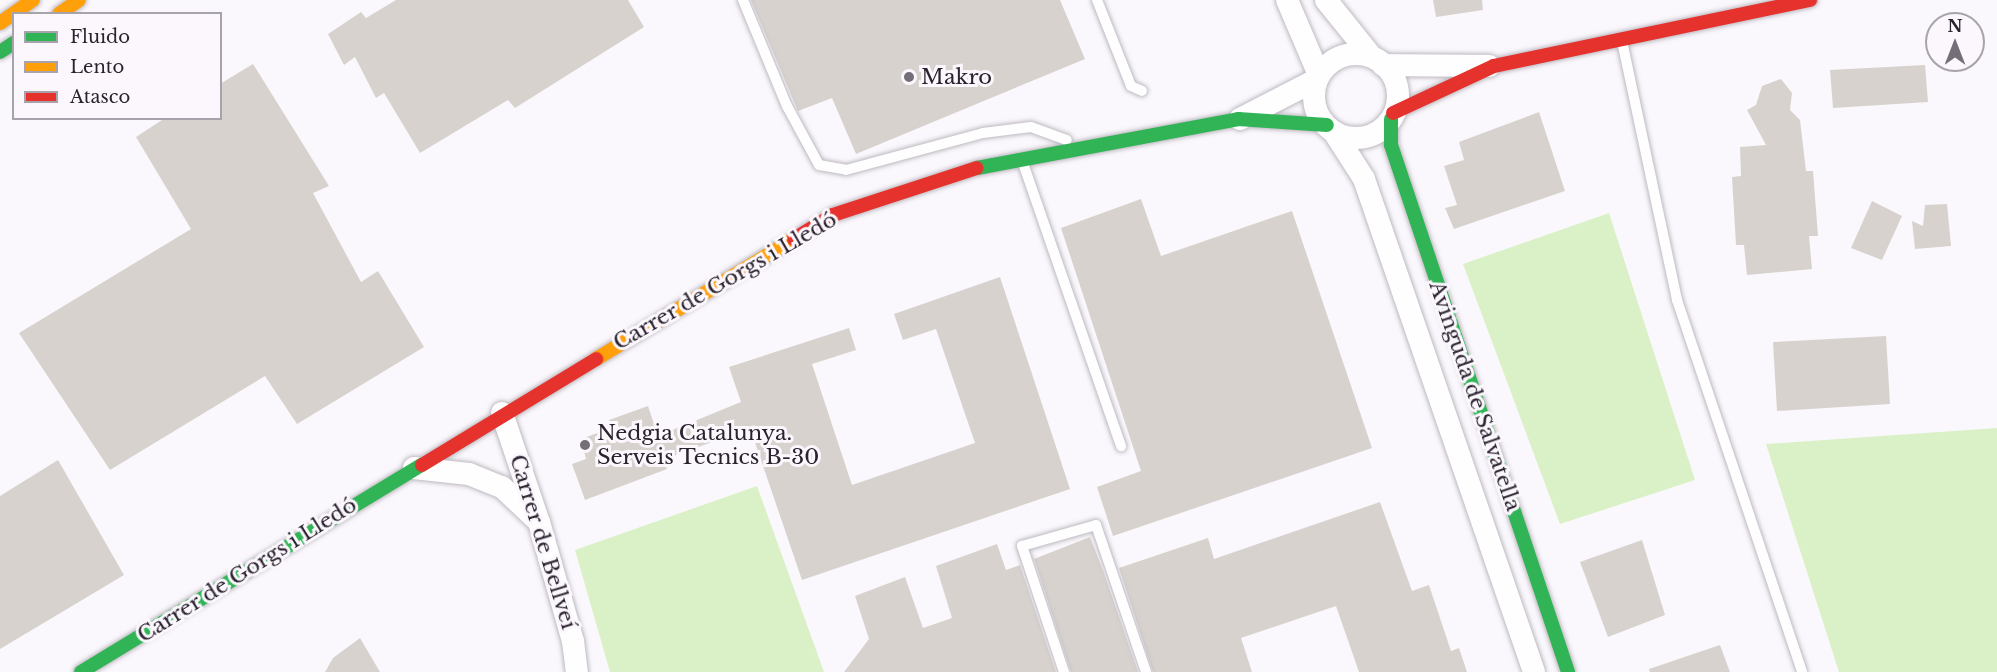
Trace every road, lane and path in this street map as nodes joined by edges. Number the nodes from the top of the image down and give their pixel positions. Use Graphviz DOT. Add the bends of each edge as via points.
graph roads {
  1 [pos="33,0"];
  2 [pos="80,0"];
  3 [pos="743,0"];
  4 [pos="1097,0"];
  5 [pos="1287,0"];
  6 [pos="1326,0"];
  7 [pos="1810,0"];
  8 [pos="16,12"];
  9 [pos="62,12"];
  10 [pos="1621,38"];
  11 [pos="1377,60"];
  12 [pos="1494,66"];
  13 [pos="1318,78"];
  14 [pos="1142,91"];
  15 [pos="1392,116"];
  16 [pos="1239,119"];
  17 [pos="1330,128"];
  18 [pos="1084,146"];
  19 [pos="1021,157"];
  20 [pos="502,413"];
  21 [pos="1121,446"];
  22 [pos="413,468"];
  23 [pos="539,522"];
  24 [pos="81,672"];
  25 [pos="577,672"];
  26 [pos="1064,672"];
  27 [pos="1146,672"];
  28 [pos="1534,672"];
  29 [pos="1568,672"];
  30 [pos="1802,672"];
  1 -- 8 [label="main road"];
  2 -- 9 [label="main road"];
  3 -- 18 [label="lane" via="787,106 819,165 846,170 983,133 1031,127"];
  4 -- 14 [label="lane" via="1131,86"];
  5 -- 13 [label="street"];
  6 -- 11 [label="street"];
  7 -- 10 [label="main road"];
  10 -- 12 [label="main road"];
  10 -- 30 [label="lane" via="1677,300"];
  11 -- 12 [label="street"];
  11 -- 13 [label="street" via="1338,57"];
  11 -- 15 [label="street" via="1397,87"];
  12 -- 15 [label="main road"];
  13 -- 16 [label="street, Carrer de Gorgs i Lledó"];
  13 -- 17 [label="street" via="1315,107"];
  15 -- 17 [label="street" via="1366,136"];
  15 -- 29 [label="main road, Avinguda de Salvatella" via="1391,145"];
  16 -- 17 [label="main road, Carrer de Gorgs i Lledó"];
  16 -- 18 [label="main road, Carrer de Gorgs i Lledó"];
  17 -- 28 [label="street, Avinguda de Salvatella" via="1364,179"];
  18 -- 19 [label="main road, Carrer de Gorgs i Lledó"];
  19 -- 20 [label="main road, Carrer de Gorgs i Lledó" via="833,215"];
  19 -- 21 [label="lane"];
  20 -- 22 [label="main road, Carrer de Gorgs i Lledó"];
  20 -- 23 [label="street, Carrer de Bellveí"];
  22 -- 23 [label="street" via="469,474 502,487"];
  22 -- 24 [label="main road, Carrer de Gorgs i Lledó"];
  23 -- 25 [label="street, Carrer de Bellveí" via="573,641"];
  26 -- 27 [label="lane" via="1022,546 1096,525"];
}
